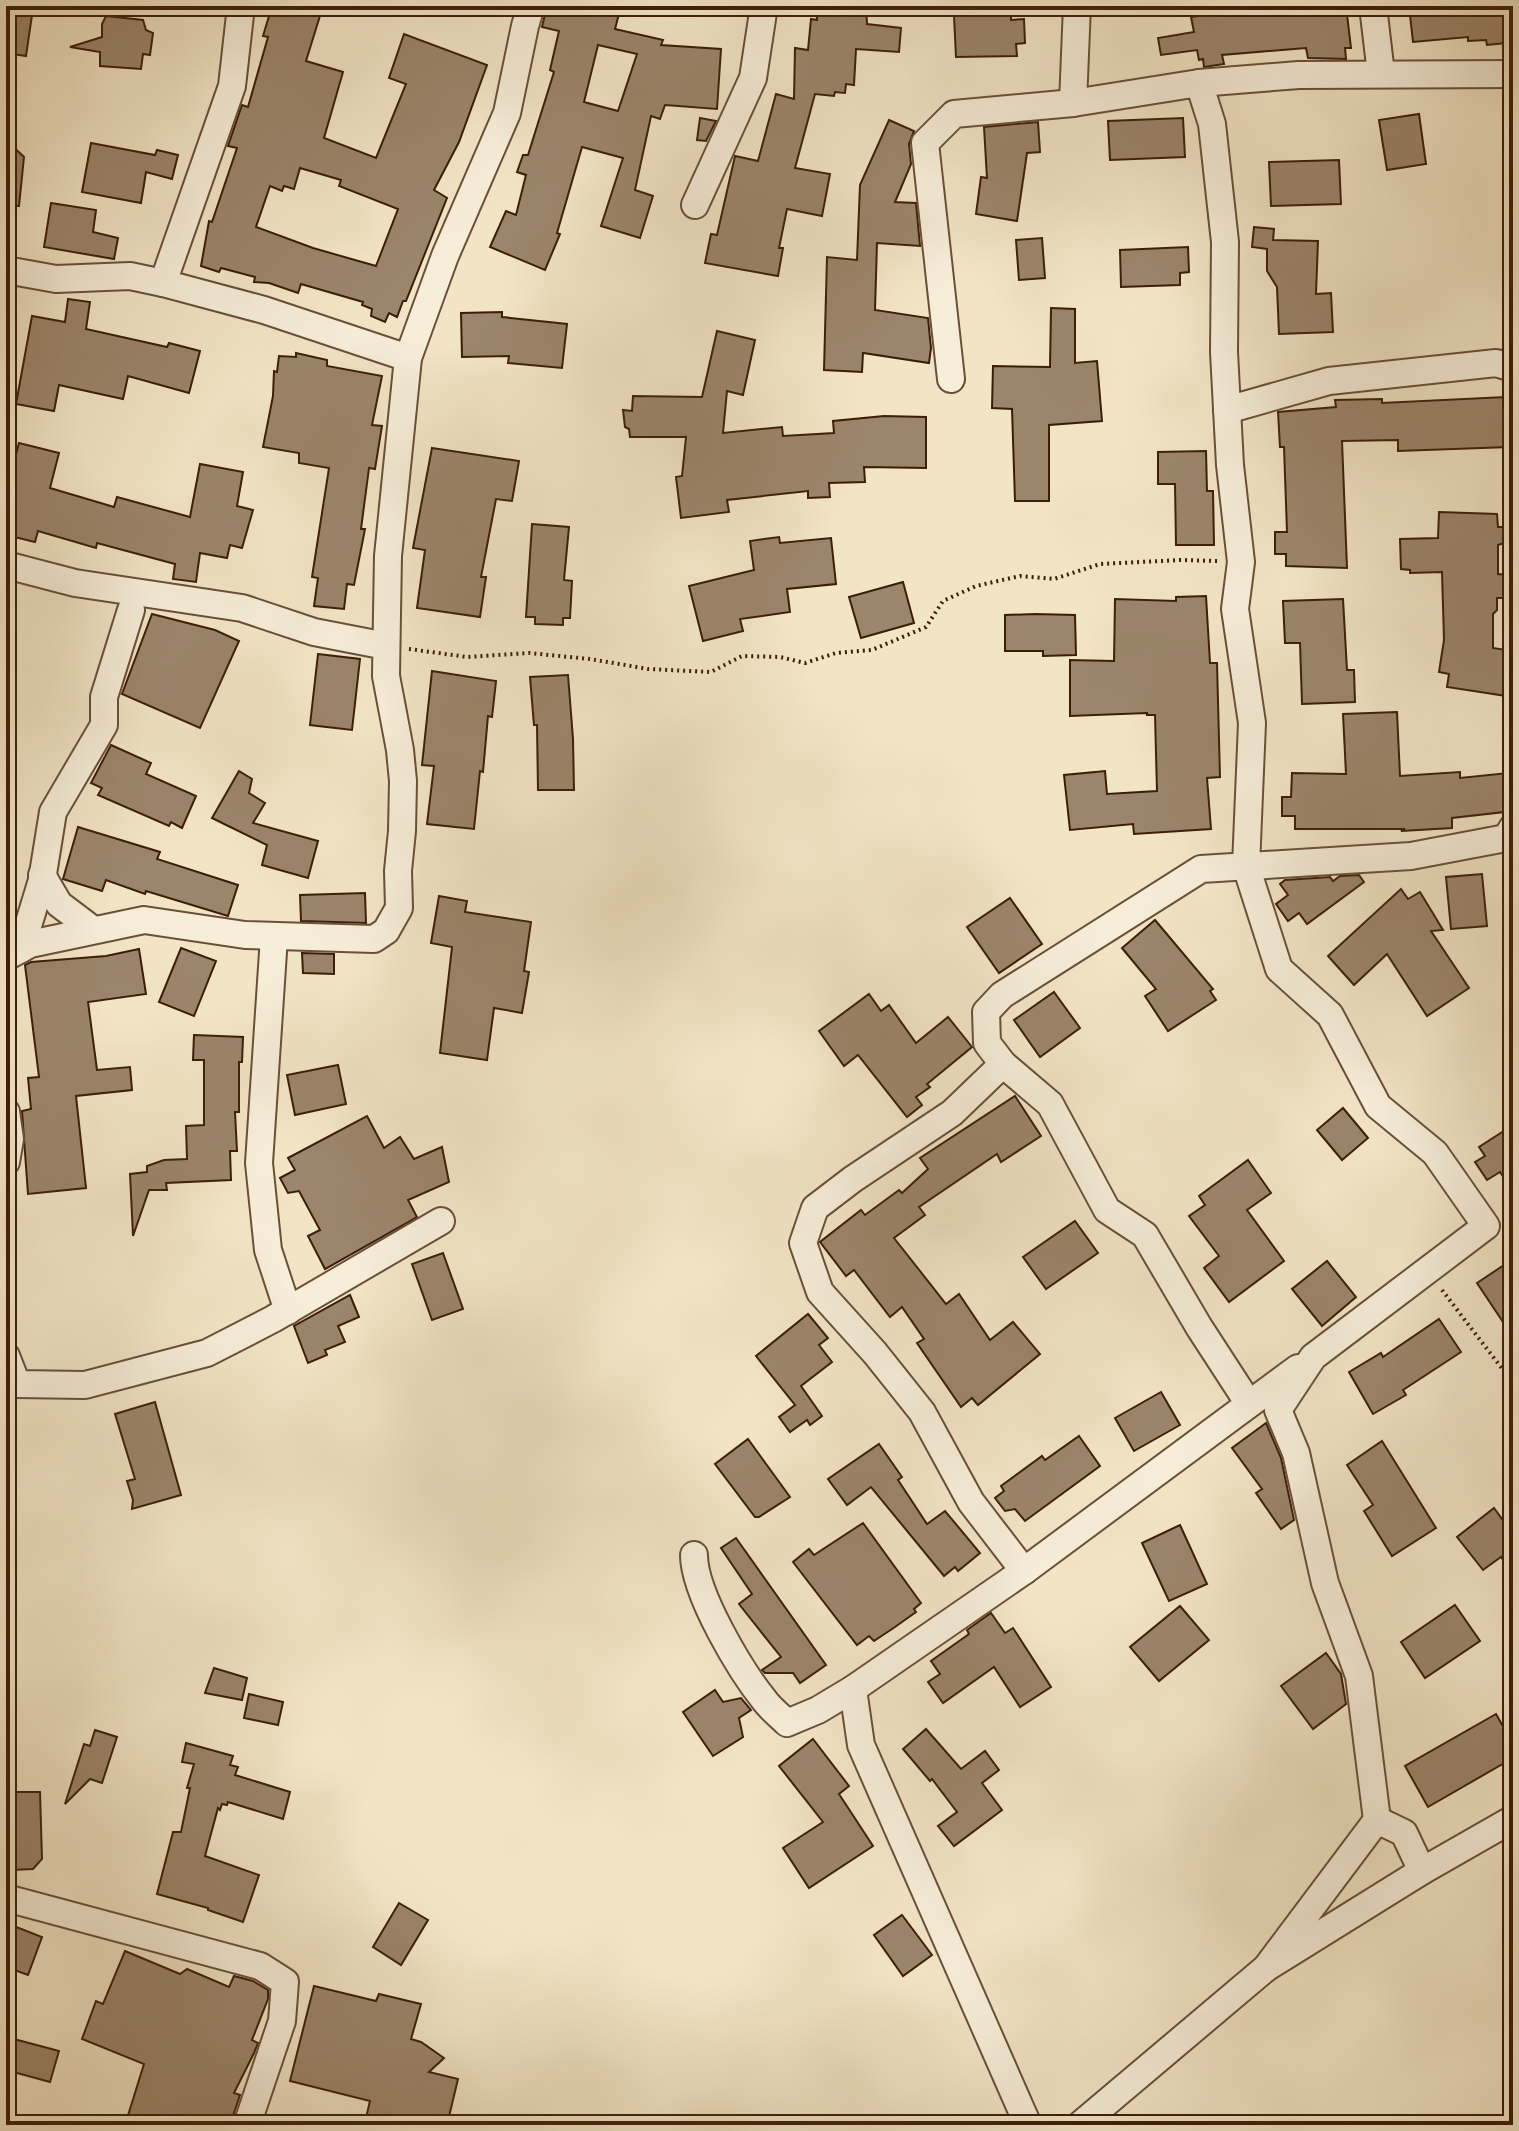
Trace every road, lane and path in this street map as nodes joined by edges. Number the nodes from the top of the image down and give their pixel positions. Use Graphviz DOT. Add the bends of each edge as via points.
graph roads {
  1 [pos="241,6"];
  2 [pos="531,6"];
  3 [pos="764,6"];
  4 [pos="1077,6"];
  5 [pos="1373,6"];
  6 [pos="1381,74"];
  7 [pos="1513,74"];
  8 [pos="1199,83"];
  9 [pos="1073,103"];
  10 [pos="695,205"];
  11 [pos="6,270"];
  12 [pos="163,283"];
  13 [pos="408,358"];
  14 [pos="1513,368"];
  15 [pos="951,379"];
  16 [pos="1227,410"];
  17 [pos="1241,562"];
  18 [pos="6,565"];
  19 [pos="131,610"];
  20 [pos="386,646"];
  21 [pos="1513,827"];
  22 [pos="1246,866"];
  23 [pos="42,875"];
  24 [pos="92,929"];
  25 [pos="274,937"];
  26 [pos="14,953"];
  27 [pos="1003,1064"];
  28 [pos="6,1112"];
  29 [pos="6,1162"];
  30 [pos="441,1221"];
  31 [pos="1440,1287"];
  32 [pos="288,1311"];
  33 [pos="6,1356"];
  34 [pos="1313,1357"];
  35 [pos="1513,1383"];
  36 [pos="1249,1404"];
  37 [pos="694,1555"];
  38 [pos="1024,1571"];
  39 [pos="853,1689"];
  40 [pos="1513,1819"];
  41 [pos="1377,1820"];
  42 [pos="1422,1871"];
  43 [pos="6,1898"];
  44 [pos="1266,1968"];
  45 [pos="247,2125"];
  46 [pos="1028,2125"];
  47 [pos="1080,2125"];
  1 -- 12 [label="street" via="232,86"];
  2 -- 13 [label="street" via="507,113"];
  3 -- 10 [label="street" via="753,78"];
  4 -- 9 [label="street"];
  5 -- 6 [label="street"];
  6 -- 7 [label="street"];
  6 -- 8 [label="street"];
  8 -- 9 [label="street"];
  8 -- 16 [label="street" via="1212,124 1225,242"];
  9 -- 15 [label="street" via="954,114 925,143"];
  11 -- 12 [label="street" via="56,279 130,276"];
  12 -- 13 [label="street"];
  13 -- 20 [label="street" via="388,556"];
  14 -- 16 [label="street" via="1496,363 1329,381"];
  16 -- 17 [label="street"];
  17 -- 20 [label="path" via="1100,564 1054,579 1020,576 976,586 943,601 926,627 872,650 805,663 742,656 711,672 529,653 467,657"];
  17 -- 22 [label="street" via="1235,609 1252,723"];
  18 -- 20 [label="street" via="75,583 242,608 314,632"];
  19 -- 23 [label="street" via="104,697 104,725 53,812"];
  20 -- 25 [label="street" via="403,781 399,908 386,931 374,939"];
  21 -- 22 [label="street" via="1506,838 1411,856"];
  22 -- 27 [label="street" via="1201,869 1002,995 986,1012 987,1043"];
  22 -- 34 [label="street" via="1279,969 1330,1015 1378,1106 1435,1153 1486,1226"];
  23 -- 24 [label="street" via="59,904"];
  23 -- 26 [label="street"];
  24 -- 25 [label="street" via="144,920"];
  24 -- 26 [label="street"];
  25 -- 32 [label="street" via="259,1163 268,1250"];
  27 -- 36 [label="street" via="1050,1104 1107,1210 1145,1235"];
  27 -- 38 [label="street" via="952,1113 815,1208 803,1243 820,1292 922,1412 971,1502"];
  28 -- 29 [label="street"];
  30 -- 32 [label="street"];
  31 -- 35 [label="path"];
  32 -- 33 [label="street" via="207,1353 85,1385 17,1384"];
  34 -- 36 [label="street"];
  34 -- 41 [label="street" via="1278,1410 1296,1453 1325,1583 1359,1676"];
  36 -- 38 [label="street"];
  37 -- 39 [label="street" via="694,1570 715,1620 765,1702 787,1723"];
  38 -- 39 [label="street"];
  39 -- 46 [label="street" via="861,1745"];
  40 -- 42 [label="street"];
  41 -- 42 [label="street" via="1404,1833"];
  41 -- 44 [label="street"];
  42 -- 44 [label="street"];
  43 -- 45 [label="street" via="260,1966 285,1982 282,2021"];
  44 -- 47 [label="street"];
}
